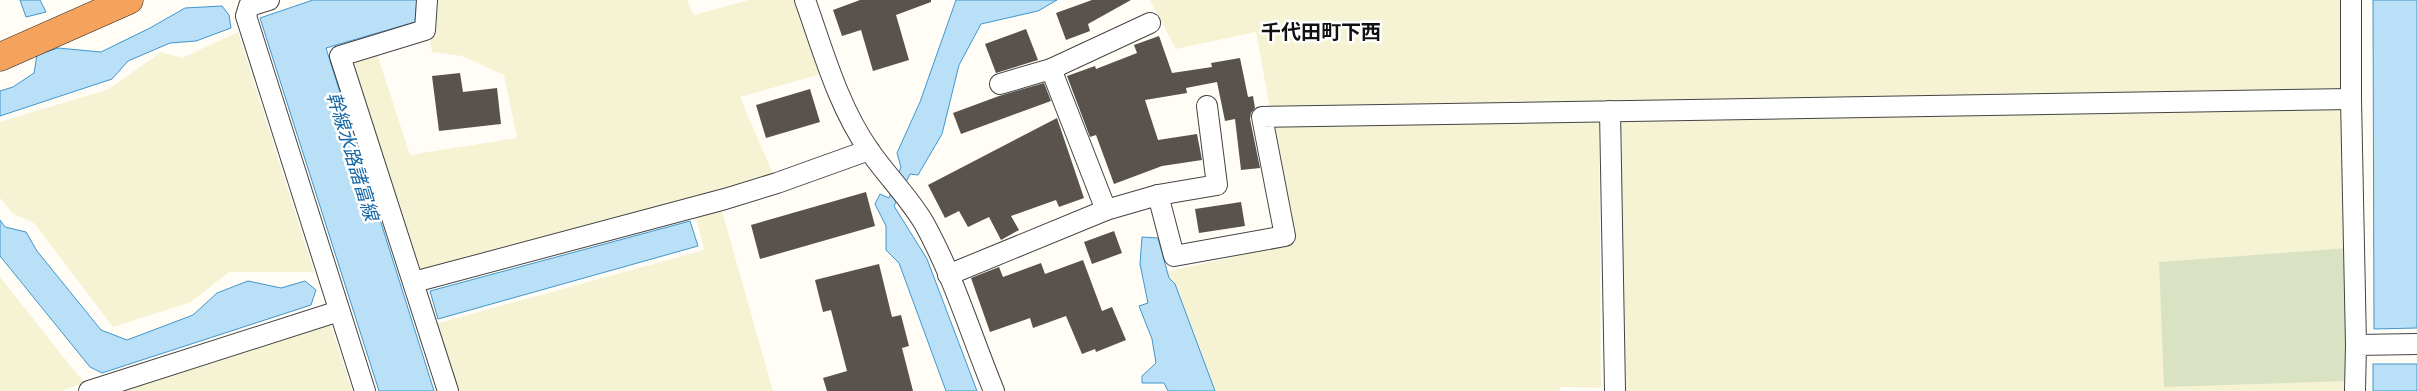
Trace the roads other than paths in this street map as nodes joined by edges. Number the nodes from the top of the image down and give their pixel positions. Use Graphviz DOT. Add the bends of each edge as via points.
graph roads {
  1 [pos="129,0"];
  2 [pos="269,0"];
  3 [pos="427,0"];
  4 [pos="804,0"];
  5 [pos="2351,0"];
  6 [pos="1150,23"];
  7 [pos="0,57"];
  8 [pos="1051,69"];
  9 [pos="1000,84"];
  10 [pos="2350,99"];
  11 [pos="1207,106"];
  12 [pos="1610,111"];
  13 [pos="868,150"];
  14 [pos="1158,196"];
  15 [pos="1106,210"];
  16 [pos="948,274"];
  17 [pos="414,282"];
  18 [pos="340,311"];
  19 [pos="2413,344"];
  20 [pos="2356,345"];
  21 [pos="89,391"];
  22 [pos="365,391"];
  23 [pos="448,391"];
  24 [pos="994,391"];
  25 [pos="1615,391"];
  26 [pos="2356,391"];
  1 -- 7 [label="highway"];
  2 -- 18 [label="street" via="250,6 246,16"];
  3 -- 17 [label="street" via="425,30 340,56"];
  4 -- 13 [label="street" via="830,71"];
  5 -- 10 [label="street"];
  6 -- 8 [label="street"];
  8 -- 9 [label="street"];
  8 -- 15 [label="street"];
  10 -- 12 [label="street"];
  10 -- 20 [label="street"];
  11 -- 14 [label="street" via="1217,185"];
  12 -- 14 [label="street" via="1262,117 1285,236 1174,256"];
  12 -- 25 [label="street"];
  13 -- 16 [label="street" via="923,222"];
  13 -- 17 [label="street" via="725,199"];
  14 -- 15 [label="street"];
  15 -- 16 [label="street"];
  16 -- 24 [label="street"];
  17 -- 23 [label="street"];
  18 -- 21 [label="street"];
  18 -- 22 [label="street"];
  19 -- 20 [label="street"];
  20 -- 26 [label="street"];
}
